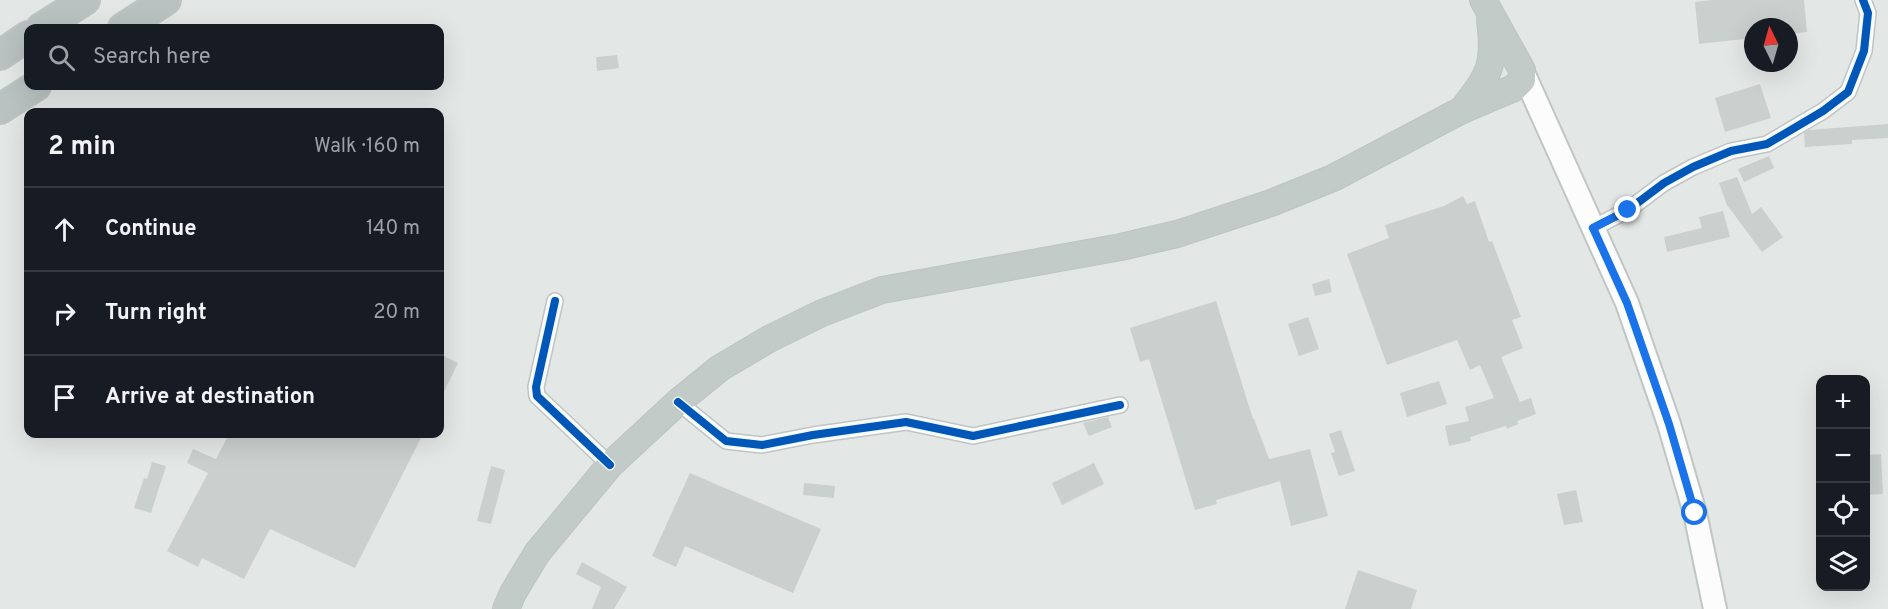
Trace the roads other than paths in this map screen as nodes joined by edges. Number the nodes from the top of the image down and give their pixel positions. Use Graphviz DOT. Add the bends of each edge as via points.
graph roads {
  1 [pos="85,0"];
  2 [pos="166,0"];
  3 [pos="1863,0"];
  4 [pos="1486,6"];
  5 [pos="46,24"];
  6 [pos="129,24"];
  7 [pos="24,39"];
  8 [pos="0,55"];
  9 [pos="1522,70"];
  10 [pos="30,90"];
  11 [pos="0,109"];
  12 [pos="1462,110"];
  13 [pos="1593,228"];
  14 [pos="555,301"];
  15 [pos="678,402"];
  16 [pos="1120,405"];
  17 [pos="610,465"];
  18 [pos="506,609"];
  19 [pos="1715,609"];
  1 -- 5 [label="highway"];
  2 -- 6 [label="highway"];
  3 -- 13 [label="street" via="1868,14 1864,51 1848,92 1767,144 1731,151 1693,167"];
  4 -- 9 [label="highway"];
  4 -- 12 [label="highway" via="1493,56 1480,86"];
  7 -- 8 [label="highway"];
  9 -- 12 [label="highway" via="1522,80 1514,88"];
  9 -- 13 [label="main road"];
  10 -- 11 [label="highway"];
  12 -- 15 [label="highway" via="1333,178 1177,234 882,290 769,339 720,368"];
  13 -- 19 [label="main road" via="1627,303 1669,424 1695,513"];
  14 -- 17 [label="street" via="537,396"];
  15 -- 16 [label="street" via="726,441 762,445 906,422 973,436"];
  15 -- 17 [label="highway"];
  17 -- 18 [label="highway" via="537,553"];
}
